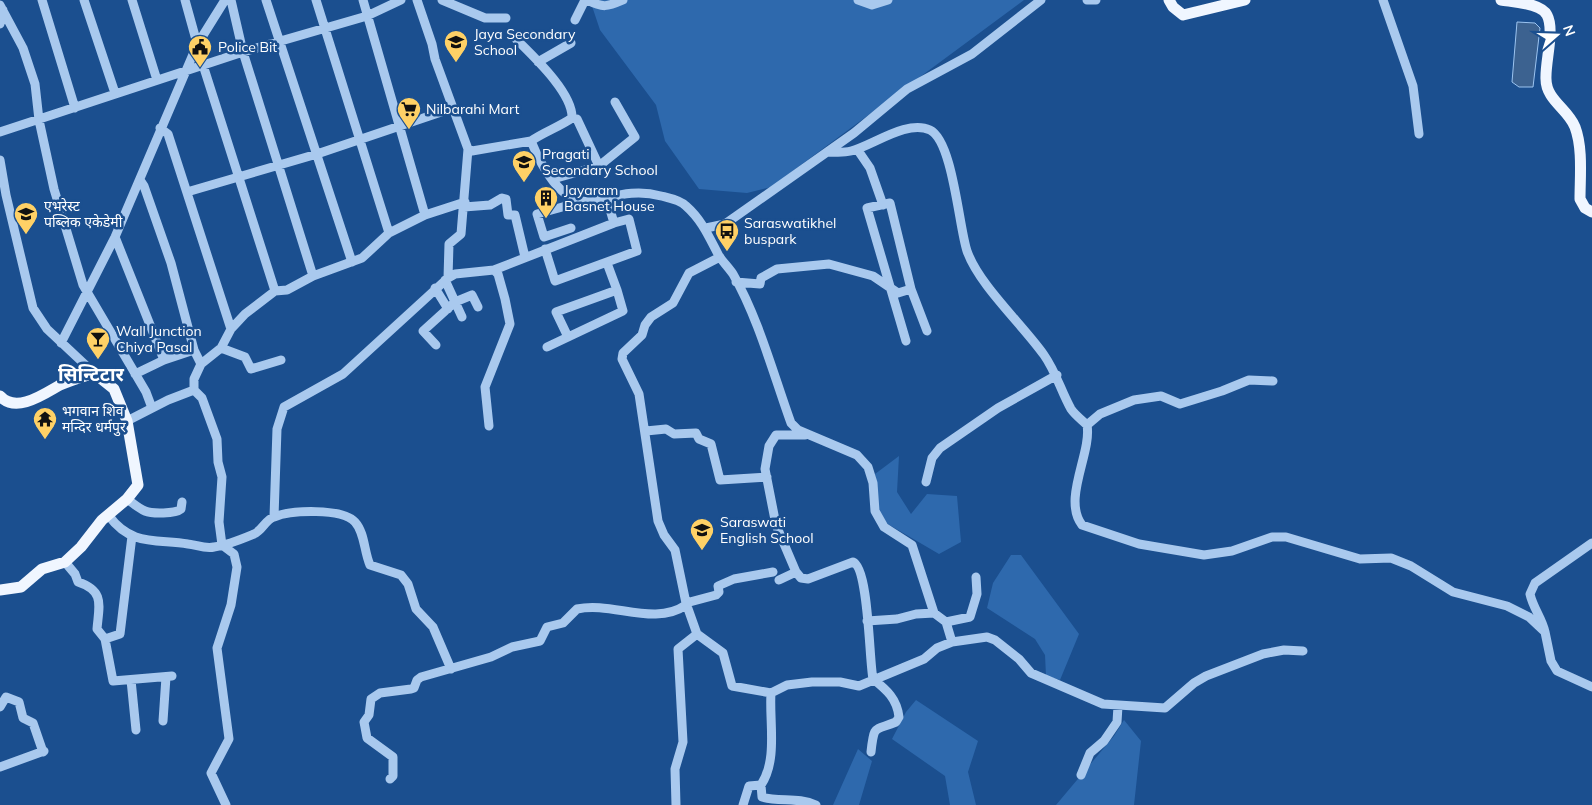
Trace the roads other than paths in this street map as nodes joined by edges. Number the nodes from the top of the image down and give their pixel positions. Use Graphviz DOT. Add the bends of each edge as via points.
graph roads {
  1 [pos="42,0"];
  2 [pos="84,0"];
  3 [pos="132,0"];
  4 [pos="184,0"];
  5 [pos="225,0"];
  6 [pos="231,0"];
  7 [pos="266,0"];
  8 [pos="316,0"];
  9 [pos="363,0"];
  10 [pos="402,0"];
  11 [pos="417,0"];
  12 [pos="442,0"];
  13 [pos="586,0"];
  14 [pos="623,0"];
  15 [pos="858,0"];
  16 [pos="888,0"];
  17 [pos="1041,0"];
  18 [pos="1087,0"];
  19 [pos="1096,0"];
  20 [pos="1169,0"];
  21 [pos="1245,0"];
  22 [pos="1383,0"];
  23 [pos="1501,0"];
  24 [pos="2,8"];
  25 [pos="367,16"];
  26 [pos="506,18"];
  27 [pos="575,20"];
  28 [pos="0,24"];
  29 [pos="324,28"];
  30 [pos="516,39"];
  31 [pos="280,40"];
  32 [pos="571,43"];
  33 [pos="197,46"];
  34 [pos="243,52"];
  35 [pos="538,62"];
  36 [pos="203,66"];
  37 [pos="189,70"];
  38 [pos="157,80"];
  39 [pos="115,93"];
  40 [pos="614,102"];
  41 [pos="75,108"];
  42 [pos="453,108"];
  43 [pos="577,119"];
  44 [pos="39,120"];
  45 [pos="399,126"];
  46 [pos="160,128"];
  47 [pos="0,132"];
  48 [pos="1419,134"];
  49 [pos="359,138"];
  50 [pos="531,141"];
  51 [pos="468,149"];
  52 [pos="857,149"];
  53 [pos="828,152"];
  54 [pos="317,154"];
  55 [pos="0,160"];
  56 [pos="277,164"];
  57 [pos="598,166"];
  58 [pos="238,177"];
  59 [pos="553,179"];
  60 [pos="140,180"];
  61 [pos="188,192"];
  62 [pos="570,196"];
  63 [pos="606,196"];
  64 [pos="464,204"];
  65 [pos="882,205"];
  66 [pos="1592,212"];
  67 [pos="425,215"];
  68 [pos="614,223"];
  69 [pos="571,228"];
  70 [pos="706,228"];
  71 [pos="389,233"];
  72 [pos="115,237"];
  73 [pos="544,237"];
  74 [pos="546,249"];
  75 [pos="525,257"];
  76 [pos="720,257"];
  77 [pos="352,262"];
  78 [pos="607,263"];
  79 [pos="494,270"];
  80 [pos="312,276"];
  81 [pos="446,279"];
  82 [pos="736,282"];
  83 [pos="888,285"];
  84 [pos="435,288"];
  85 [pos="912,289"];
  86 [pos="86,290"];
  87 [pos="617,290"];
  88 [pos="275,291"];
  89 [pos="456,302"];
  90 [pos="478,307"];
  91 [pos="448,309"];
  92 [pos="462,317"];
  93 [pos="231,329"];
  94 [pos="927,331"];
  95 [pos="568,338"];
  96 [pos="906,341"];
  97 [pos="61,343"];
  98 [pos="436,346"];
  99 [pos="547,347"];
  100 [pos="221,348"];
  101 [pos="194,350"];
  102 [pos="164,360"];
  103 [pos="282,360"];
  104 [pos="201,364"];
  105 [pos="94,374"];
  106 [pos="135,374"];
  107 [pos="1057,375"];
  108 [pos="1273,381"];
  109 [pos="194,390"];
  110 [pos="1,400"];
  111 [pos="152,408"];
  112 [pos="127,421"];
  113 [pos="1087,425"];
  114 [pos="490,426"];
  115 [pos="646,431"];
  116 [pos="807,434"];
  117 [pos="767,477"];
  118 [pos="926,482"];
  119 [pos="127,499"];
  120 [pos="182,502"];
  121 [pos="109,516"];
  122 [pos="274,517"];
  123 [pos="132,536"];
  124 [pos="1592,543"];
  125 [pos="218,546"];
  126 [pos="65,562"];
  127 [pos="773,572"];
  128 [pos="796,572"];
  129 [pos="976,577"];
  130 [pos="779,580"];
  131 [pos="0,590"];
  132 [pos="686,604"];
  133 [pos="934,613"];
  134 [pos="867,621"];
  135 [pos="946,622"];
  136 [pos="1545,632"];
  137 [pos="697,634"];
  138 [pos="105,639"];
  139 [pos="952,642"];
  140 [pos="1303,651"];
  141 [pos="451,669"];
  142 [pos="873,679"];
  143 [pos="131,680"];
  144 [pos="1592,687"];
  145 [pos="772,693"];
  146 [pos="1118,706"];
  147 [pos="0,707"];
  148 [pos="164,721"];
  149 [pos="136,730"];
  150 [pos="871,752"];
  151 [pos="0,767"];
  152 [pos="1081,775"];
  153 [pos="390,779"];
  154 [pos="761,785"];
  155 [pos="226,805"];
  156 [pos="676,805"];
  157 [pos="743,805"];
  158 [pos="816,805"];
  1 -- 41 [label="street"];
  2 -- 39 [label="street"];
  3 -- 38 [label="street"];
  4 -- 33 [label="street"];
  5 -- 33 [label="street"];
  6 -- 34 [label="street"];
  7 -- 31 [label="street"];
  8 -- 29 [label="street"];
  9 -- 25 [label="street"];
  10 -- 25 [label="street"];
  11 -- 42 [label="street"];
  12 -- 26 [label="street" via="485,18"];
  13 -- 14 [label="street" via="604,6"];
  13 -- 27 [label="street"];
  15 -- 16 [label="street" via="872,5"];
  17 -- 53 [label="street" via="972,54 907,89"];
  18 -- 19 [label="street"];
  20 -- 21 [label="main road" via="1183,15"];
  22 -- 48 [label="street" via="1413,86"];
  23 -- 66 [label="main road" via="1535,7 1548,15 1546,88 1575,128 1580,199"];
  24 -- 28 [label="street"];
  24 -- 44 [label="street" via="27,57 35,84"];
  25 -- 29 [label="street"];
  25 -- 45 [label="street"];
  29 -- 31 [label="street"];
  29 -- 49 [label="street"];
  30 -- 35 [label="street"];
  31 -- 34 [label="street"];
  31 -- 54 [label="street"];
  32 -- 35 [label="street"];
  33 -- 36 [label="street"];
  33 -- 37 [label="street"];
  34 -- 36 [label="street"];
  34 -- 56 [label="street"];
  35 -- 50 [label="street" via="566,94 572,118"];
  36 -- 37 [label="street"];
  36 -- 58 [label="street"];
  37 -- 38 [label="street"];
  37 -- 46 [label="street"];
  38 -- 39 [label="street"];
  39 -- 41 [label="street"];
  40 -- 57 [label="street" via="635,137"];
  41 -- 44 [label="street"];
  42 -- 45 [label="street"];
  42 -- 51 [label="street"];
  43 -- 57 [label="street"];
  44 -- 47 [label="street"];
  44 -- 86 [label="street" via="54,189"];
  45 -- 49 [label="street"];
  45 -- 67 [label="street"];
  46 -- 60 [label="street"];
  46 -- 61 [label="street" via="168,134"];
  49 -- 54 [label="street"];
  49 -- 71 [label="street"];
  50 -- 51 [label="street"];
  50 -- 62 [label="street" via="548,177"];
  51 -- 64 [label="street"];
  52 -- 53 [label="street"];
  52 -- 65 [label="street" via="870,168"];
  52 -- 107 [label="street" via="884,136 916,128 930,130 938,136 955,183 966,250 976,271"];
  53 -- 70 [label="street" via="725,224"];
  54 -- 56 [label="street"];
  54 -- 77 [label="street"];
  55 -- 97 [label="street" via="28,293 40,319"];
  56 -- 58 [label="street"];
  56 -- 80 [label="street"];
  57 -- 59 [label="street"];
  58 -- 61 [label="street"];
  58 -- 88 [label="street"];
  60 -- 72 [label="street"];
  60 -- 101 [label="street" via="171,263"];
  61 -- 93 [label="street"];
  62 -- 63 [label="street" via="590,201"];
  62 -- 73 [label="street" via="566,206 537,212"];
  63 -- 68 [label="street"];
  63 -- 70 [label="street" via="648,192 670,198 685,204"];
  64 -- 67 [label="street"];
  64 -- 75 [label="street" via="490,205 506,199 508,214 515,215"];
  64 -- 81 [label="street" via="461,234 449,244"];
  65 -- 83 [label="street" via="867,208"];
  65 -- 85 [label="street" via="890,203"];
  67 -- 71 [label="street"];
  68 -- 74 [label="street"];
  68 -- 78 [label="street" via="629,219 637,251"];
  69 -- 73 [label="street"];
  70 -- 76 [label="street"];
  71 -- 77 [label="street" via="362,258"];
  72 -- 86 [label="street"];
  72 -- 102 [label="street"];
  73 -- 74 [label="street"];
  74 -- 75 [label="street"];
  74 -- 78 [label="street" via="555,281"];
  75 -- 79 [label="street"];
  76 -- 82 [label="street"];
  76 -- 115 [label="street" via="689,273 673,303 651,317 642,335 623,353 622,359 639,394"];
  77 -- 80 [label="street"];
  78 -- 87 [label="street"];
  79 -- 81 [label="street" via="455,274"];
  79 -- 114 [label="street" via="498,274 510,324 485,387"];
  80 -- 88 [label="street" via="287,290"];
  81 -- 84 [label="street"];
  81 -- 89 [label="street"];
  82 -- 83 [label="street" via="760,284 761,278 777,269 829,264 872,276"];
  82 -- 116 [label="street" via="761,337 791,423"];
  83 -- 85 [label="street" via="898,293"];
  83 -- 96 [label="street"];
  84 -- 91 [label="street"];
  84 -- 122 [label="street" via="343,374 284,407 277,429"];
  85 -- 94 [label="street"];
  86 -- 97 [label="street"];
  86 -- 106 [label="street"];
  87 -- 95 [label="street" via="623,312"];
  87 -- 95 [label="street" via="556,312"];
  88 -- 93 [label="street"];
  89 -- 90 [label="street" via="472,295"];
  89 -- 91 [label="street"];
  89 -- 92 [label="street"];
  91 -- 98 [label="street" via="423,331"];
  93 -- 100 [label="street"];
  95 -- 99 [label="street"];
  97 -- 105 [label="street"];
  100 -- 103 [label="street" via="245,357 251,368"];
  100 -- 104 [label="street"];
  101 -- 102 [label="street"];
  101 -- 104 [label="street"];
  102 -- 106 [label="street"];
  104 -- 109 [label="street" via="194,379"];
  105 -- 110 [label="main road" via="15,404"];
  105 -- 112 [label="main road" via="114,389"];
  106 -- 111 [label="street"];
  107 -- 113 [label="street" via="1072,409"];
  107 -- 118 [label="street" via="998,408 947,442 932,458"];
  108 -- 113 [label="street" via="1249,380 1180,404 1161,396 1134,400 1100,414"];
  109 -- 111 [label="street"];
  109 -- 125 [label="street" via="202,398 217,439 222,477"];
  111 -- 112 [label="street"];
  112 -- 119 [label="main road" via="138,485"];
  113 -- 136 [label="street" via="1077,482 1076,518 1082,525 1139,544 1204,555 1232,551 1272,537 1286,537 1360,559 1391,558 1411,566 1453,592 1507,606 1529,617"];
  115 -- 117 [label="street" via="666,428 674,434 696,433 699,439 711,444 720,480"];
  115 -- 132 [label="street" via="658,521 675,550"];
  116 -- 117 [label="street" via="776,435 769,446 765,466"];
  116 -- 133 [label="street" via="852,452 868,467 875,511 884,527 912,546"];
  117 -- 128 [label="street" via="776,525"];
  119 -- 120 [label="street" via="146,512 178,512"];
  119 -- 121 [label="main road"];
  121 -- 123 [label="street"];
  121 -- 126 [label="main road"];
  122 -- 125 [label="street" via="257,533"];
  122 -- 141 [label="street" via="313,510 351,518 361,532 370,565 401,575 408,584 416,609 433,627"];
  123 -- 125 [label="street" via="149,542"];
  123 -- 138 [label="street" via="120,634"];
  124 -- 136 [label="street" via="1535,583 1530,594"];
  125 -- 155 [label="street" via="234,554 237,567 231,605 217,648 229,739 212,773"];
  126 -- 131 [label="main road" via="42,569 21,587"];
  126 -- 138 [label="street" via="78,582 97,594 100,605 97,629"];
  127 -- 132 [label="street" via="734,579 718,586 716,595"];
  128 -- 130 [label="street"];
  128 -- 134 [label="street" via="804,580 856,563 860,568"];
  129 -- 135 [label="street" via="977,594 970,617"];
  132 -- 137 [label="street"];
  132 -- 141 [label="street" via="668,614 577,609 563,624 547,627 540,641 512,647 492,657"];
  133 -- 134 [label="street" via="897,620"];
  133 -- 135 [label="street"];
  134 -- 142 [label="street"];
  135 -- 139 [label="street"];
  136 -- 144 [label="street" via="1551,661 1557,671"];
  137 -- 145 [label="street" via="723,653 732,686"];
  137 -- 156 [label="street" via="678,648 683,742 675,769"];
  138 -- 143 [label="street" via="113,681"];
  139 -- 142 [label="street" via="937,648 924,659"];
  139 -- 146 [label="street" via="979,636 995,640 1031,673 1103,704"];
  140 -- 146 [label="street" via="1263,654 1206,676 1194,682 1165,708"];
  141 -- 153 [label="street" via="421,677 414,688 380,693 371,699 364,731 366,738 393,757 393,776"];
  142 -- 145 [label="street" via="859,686 840,682 787,685"];
  142 -- 150 [label="street" via="889,692 899,717 896,722 876,730"];
  143 -- 148 [label="street" via="169,677"];
  143 -- 149 [label="street"];
  145 -- 154 [label="street" via="769,756"];
  146 -- 152 [label="street" via="1117,722 1104,741 1090,752"];
  147 -- 151 [label="street" via="6,698 20,702 23,718 33,723 44,752"];
  154 -- 157 [label="street" via="749,786"];
  154 -- 158 [label="street" via="762,797"];
}
